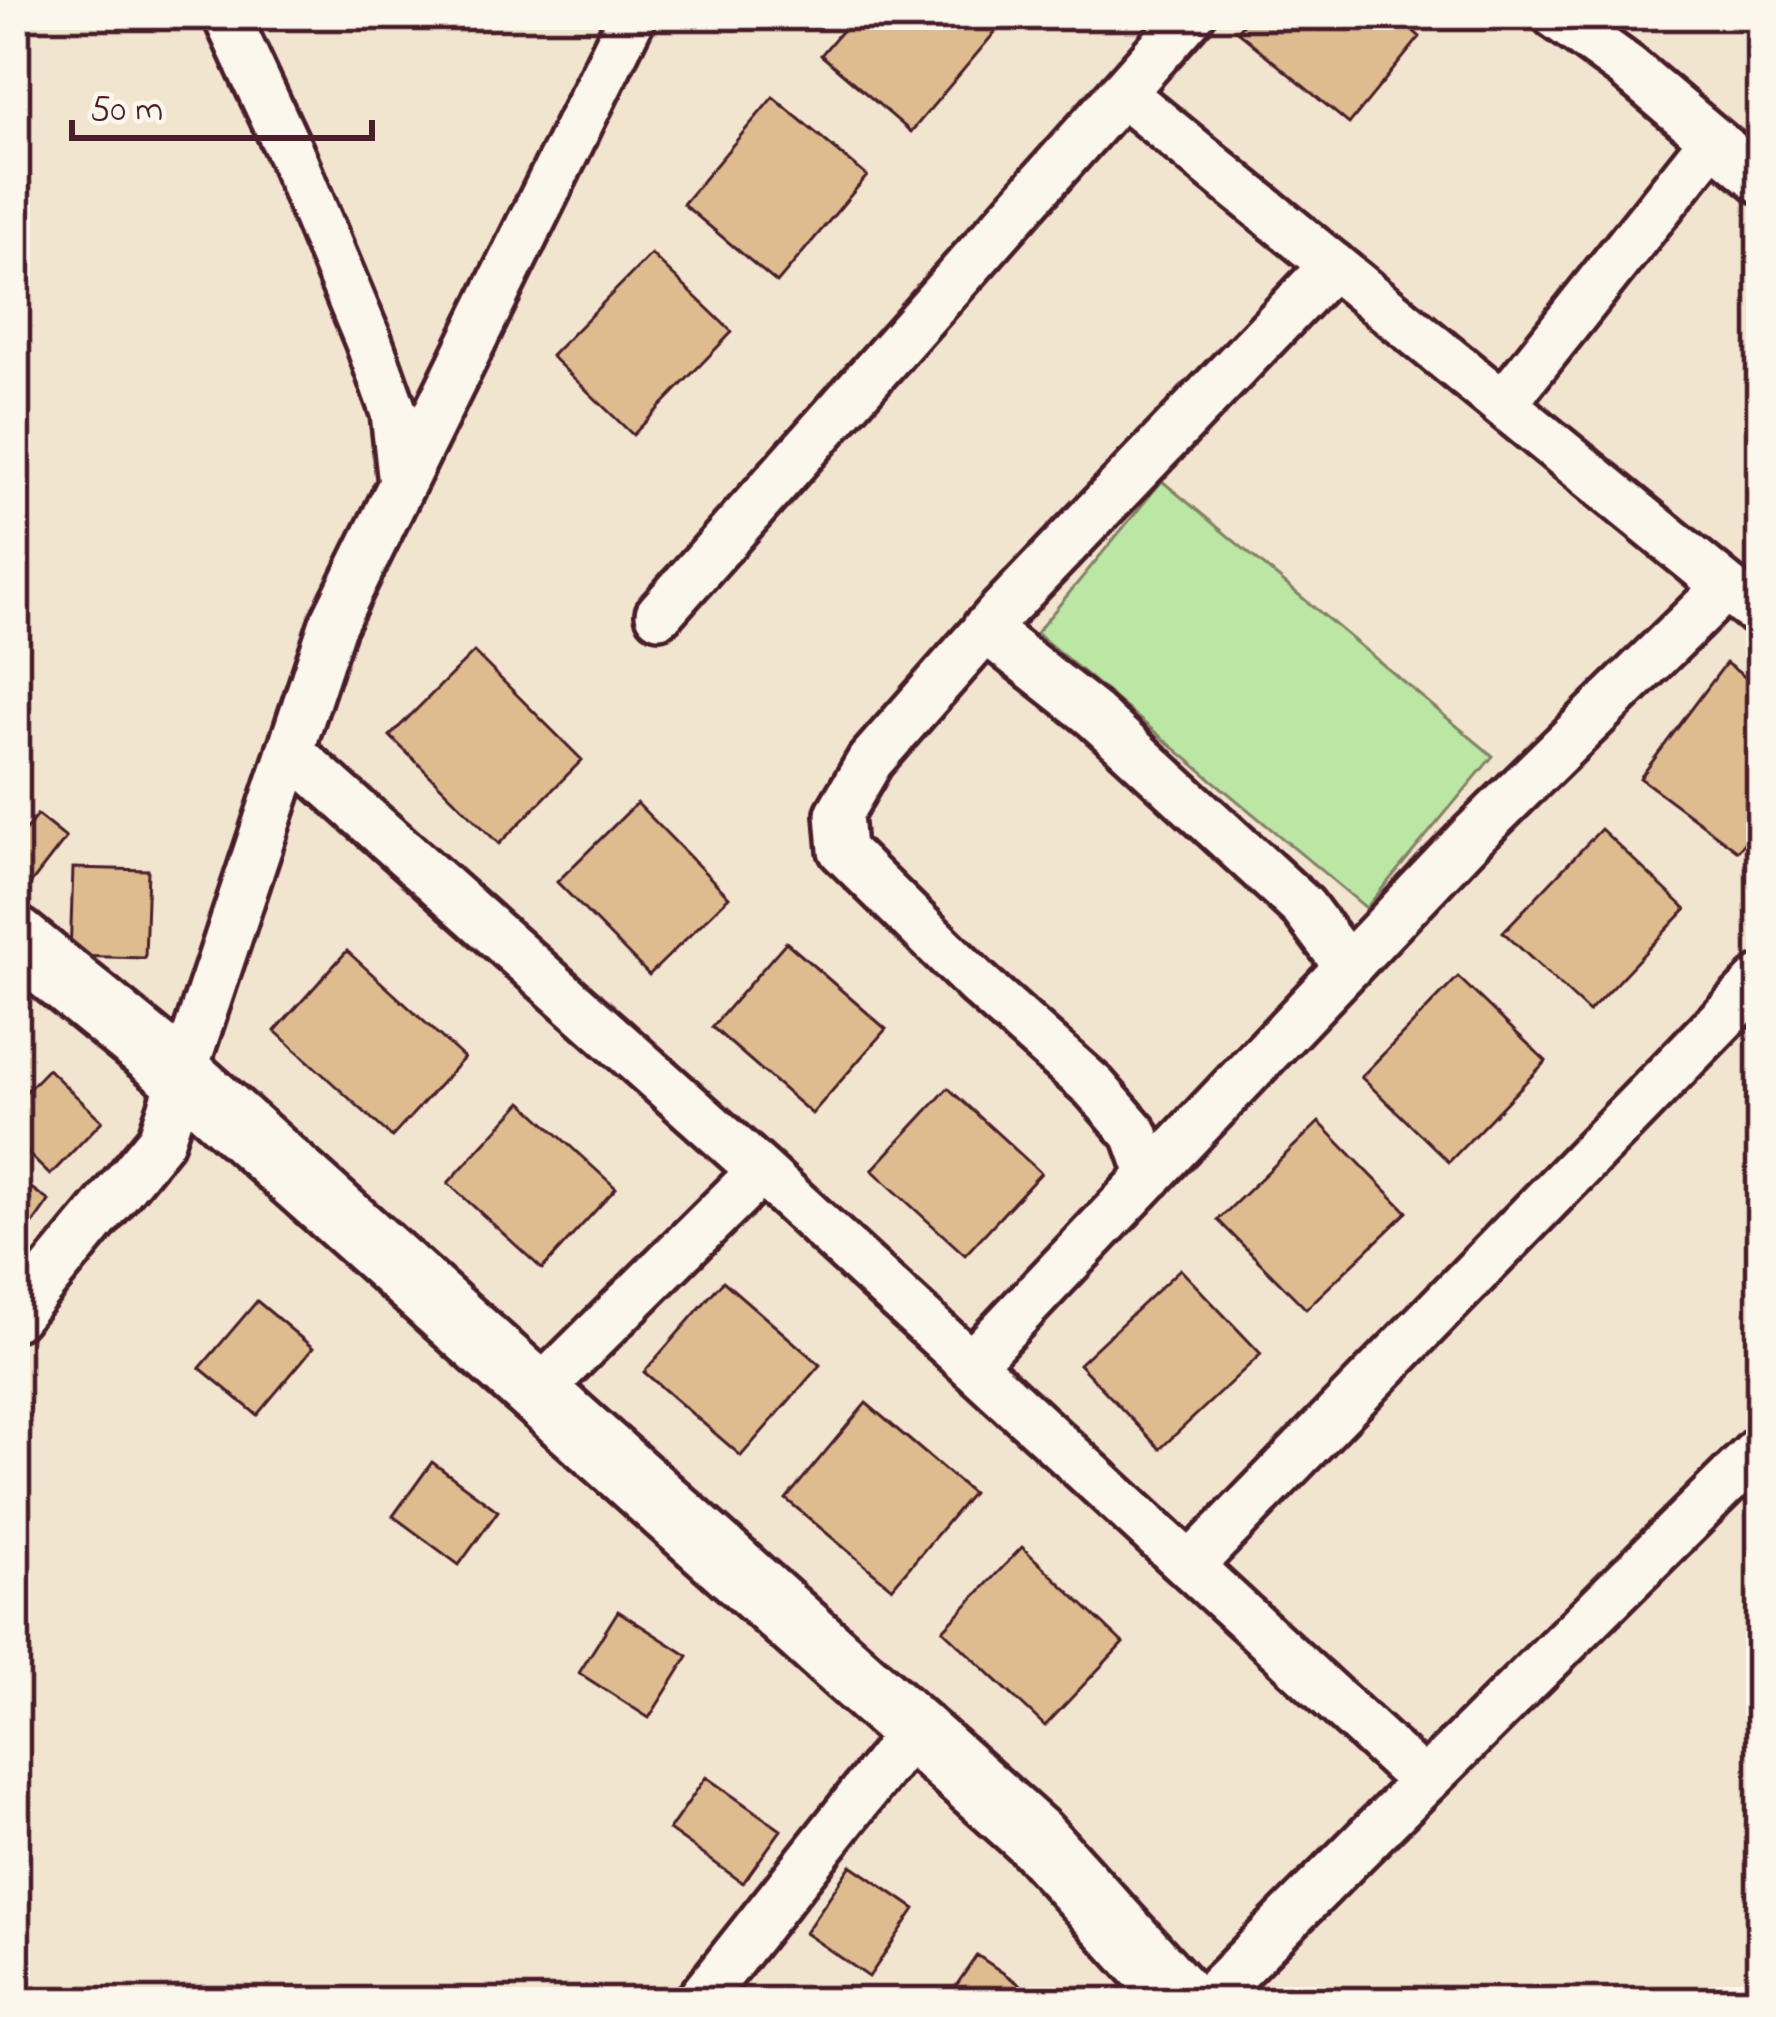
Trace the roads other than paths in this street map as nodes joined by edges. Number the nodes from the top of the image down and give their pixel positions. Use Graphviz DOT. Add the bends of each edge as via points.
graph roads {
  1 [pos="226,15"];
  2 [pos="633,15"];
  3 [pos="1191,15"];
  4 [pos="1555,15"];
  5 [pos="1122,93"];
  6 [pos="1714,140"];
  7 [pos="1761,180"];
  8 [pos="1333,266"];
  9 [pos="1503,404"];
  10 [pos="402,484"];
  11 [pos="1744,601"];
  12 [pos="659,614"];
  13 [pos="986,629"];
  14 [pos="290,751"];
  15 [pos="15,939"];
  16 [pos="1348,967"];
  17 [pos="1761,980"];
  18 [pos="183,1076"];
  19 [pos="760,1171"];
  20 [pos="1150,1176"];
  21 [pos="15,1317"];
  22 [pos="971,1364"];
  23 [pos="537,1393"];
  24 [pos="1761,1448"];
  25 [pos="1190,1566"];
  26 [pos="913,1730"];
  27 [pos="1424,1782"];
  28 [pos="698,2002"];
  29 [pos="1184,2002"];
  30 [pos="1205,2002"];
  1 -- 10 [label="street" via="368,340 394,413"];
  2 -- 10 [label="street"];
  3 -- 5 [label="street"];
  4 -- 6 [label="street"];
  5 -- 8 [label="street"];
  5 -- 12 [label="street"];
  6 -- 7 [label="street"];
  6 -- 9 [label="street"];
  8 -- 9 [label="street"];
  8 -- 13 [label="street"];
  9 -- 11 [label="street"];
  10 -- 14 [label="street" via="332,626"];
  11 -- 16 [label="street" via="1471,837"];
  13 -- 16 [label="street" via="1094,715 1303,907"];
  13 -- 20 [label="street" via="870,761 839,814 842,850 1094,1087 1135,1134"];
  14 -- 18 [label="street"];
  14 -- 19 [label="street"];
  15 -- 18 [label="street"];
  16 -- 20 [label="street"];
  17 -- 25 [label="street"];
  18 -- 21 [label="street" via="161,1140"];
  18 -- 23 [label="street"];
  19 -- 22 [label="street"];
  19 -- 23 [label="street"];
  20 -- 22 [label="street"];
  22 -- 25 [label="street"];
  23 -- 26 [label="street"];
  24 -- 27 [label="street"];
  25 -- 27 [label="street"];
  26 -- 28 [label="street"];
  26 -- 29 [label="street" via="1034,1838"];
  27 -- 30 [label="street"];
}
